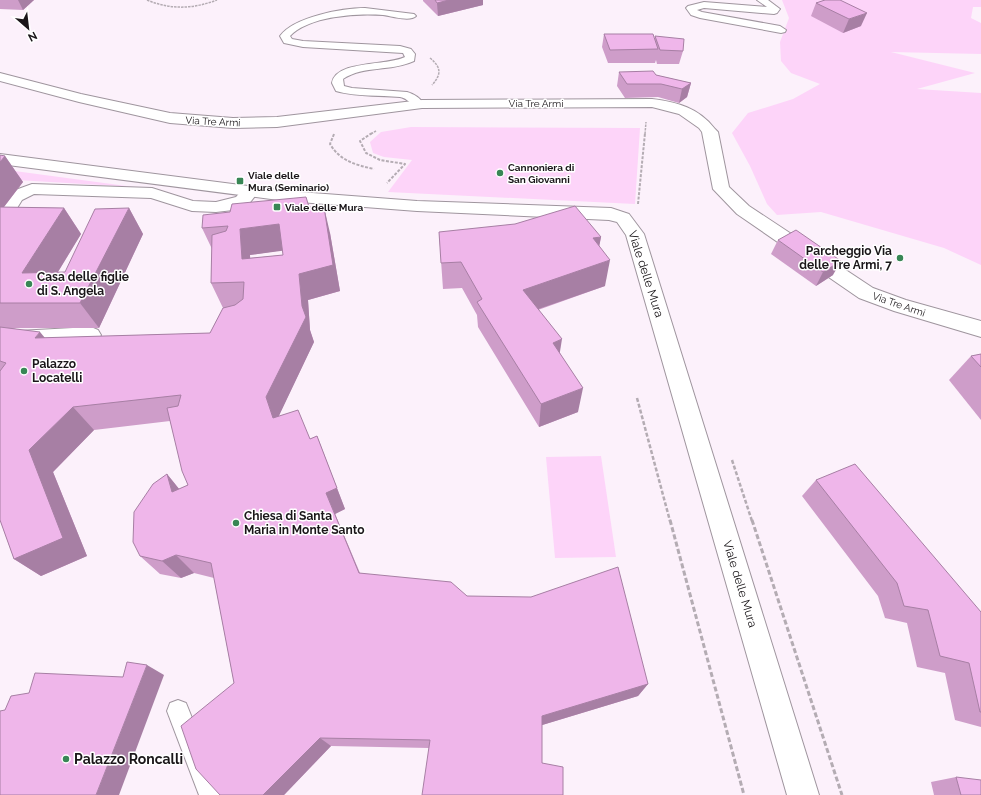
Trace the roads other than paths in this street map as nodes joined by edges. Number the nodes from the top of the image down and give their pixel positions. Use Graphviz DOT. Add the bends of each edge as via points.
graph roads {
  1 [pos="762,0"];
  2 [pos="411,16"];
  3 [pos="781,30"];
  4 [pos="0,77"];
  5 [pos="418,104"];
  6 [pos="0,159"];
  7 [pos="251,191"];
  8 [pos="0,222"];
  9 [pos="981,329"];
  10 [pos="91,336"];
  11 [pos="0,340"];
  12 [pos="178,711"];
  13 [pos="211,795"];
  14 [pos="803,795"];
  1 -- 3 [label="lane" via="775,9 774,11 704,5 691,8 694,13 700,15"];
  2 -- 5 [label="lane" via="370,12 344,13 293,28 286,36 288,40 303,44 400,48 407,51 410,59 405,62 343,73 337,84 340,88 352,91 403,94"];
  4 -- 5 [label="street, Via Tre Armi" via="170,118 201,121 277,122"];
  5 -- 9 [label="street, Via Tre Armi" via="652,103 680,109 699,118 710,132 721,189 743,210 866,293"];
  6 -- 7 [label="street, Viale delle Mura"];
  7 -- 8 [label="street" via="233,206 216,207 192,206 152,193 32,189 16,196"];
  7 -- 14 [label="street, Viale delle Mura" via="417,206 611,214 623,218 628,223 635,234"];
  10 -- 11 [label="street"];
  12 -- 13 [label="lane"];
}
